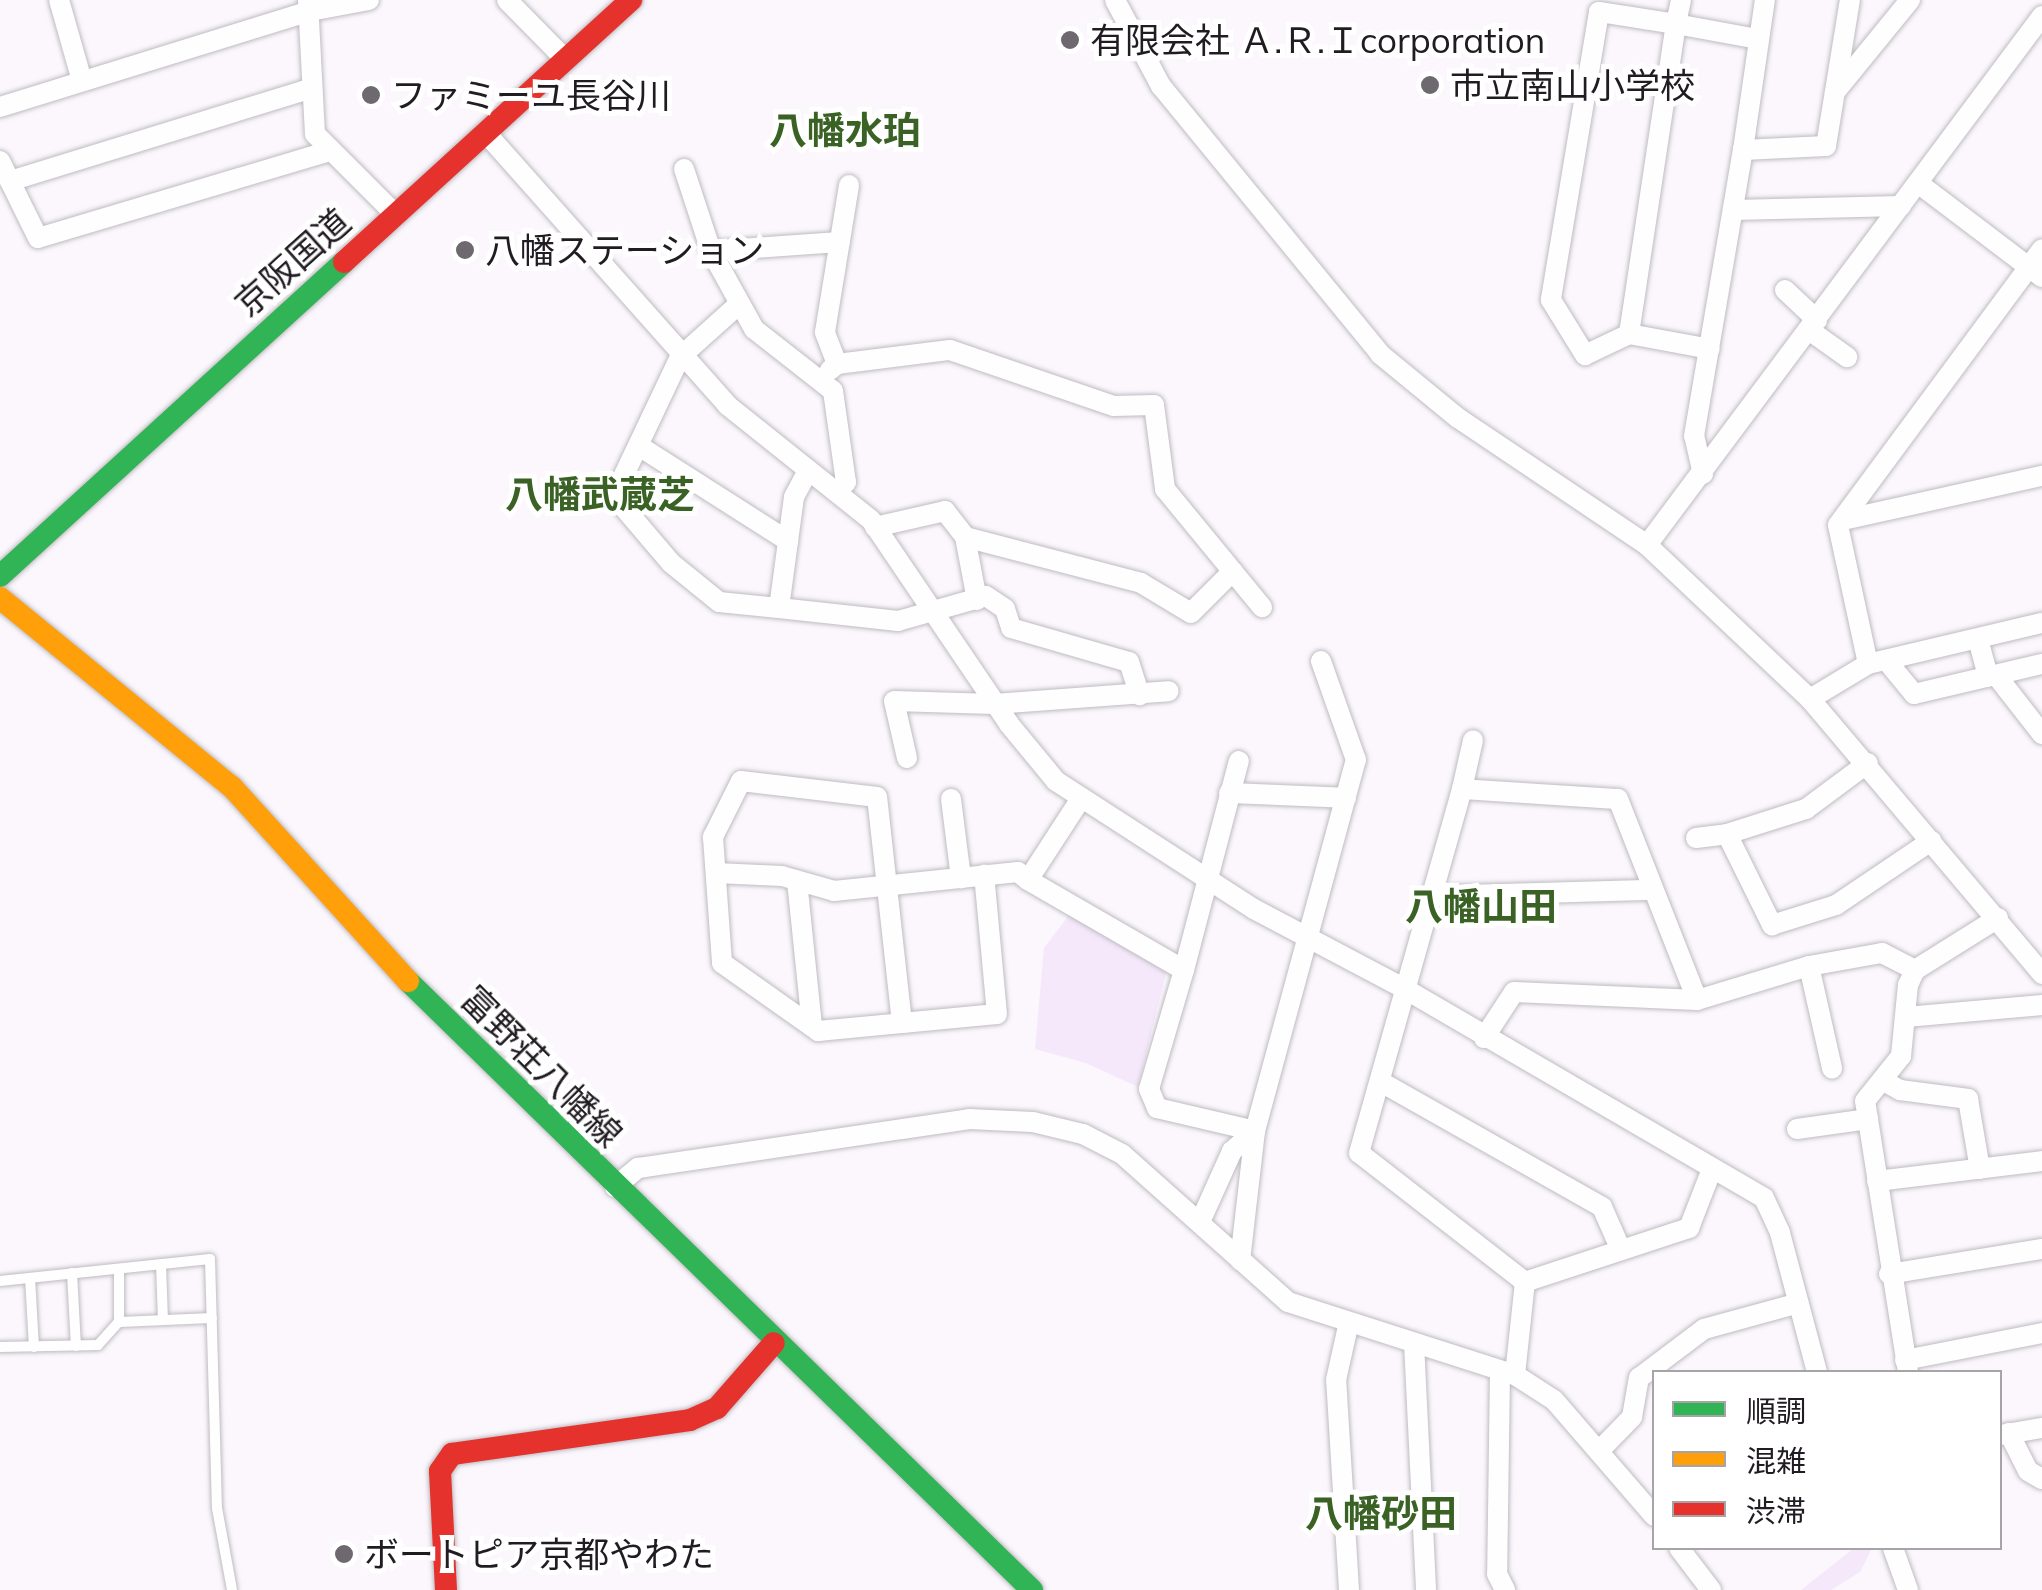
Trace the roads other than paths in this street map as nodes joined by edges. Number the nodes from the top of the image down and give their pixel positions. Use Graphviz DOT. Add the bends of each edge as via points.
graph roads {
  1 [pos="369,0"];
  2 [pos="507,0"];
  3 [pos="596,0"];
  4 [pos="631,0"];
  5 [pos="1116,0"];
  6 [pos="1681,0"];
  7 [pos="1765,0"];
  8 [pos="1850,0"];
  9 [pos="1910,0"];
  10 [pos="64,1"];
  11 [pos="309,6"];
  12 [pos="2042,16"];
  13 [pos="1676,24"];
  14 [pos="1758,40"];
  15 [pos="557,53"];
  16 [pos="82,80"];
  17 [pos="309,89"];
  18 [pos="1834,93"];
  19 [pos="0,107"];
  20 [pos="485,132"];
  21 [pos="1743,150"];
  22 [pos="329,151"];
  23 [pos="0,161"];
  24 [pos="684,169"];
  25 [pos="10,181"];
  26 [pos="1918,183"];
  27 [pos="849,185"];
  28 [pos="1901,206"];
  29 [pos="386,208"];
  30 [pos="1732,210"];
  31 [pos="840,242"];
  32 [pos="2042,248"];
  33 [pos="711,251"];
  34 [pos="2035,273"];
  35 [pos="1785,290"];
  36 [pos="738,305"];
  37 [pos="1813,325"];
  38 [pos="1629,334"];
  39 [pos="1710,349"];
  40 [pos="1847,357"];
  41 [pos="680,358"];
  42 [pos="829,371"];
  43 [pos="638,446"];
  44 [pos="808,471"];
  45 [pos="1703,474"];
  46 [pos="2042,476"];
  47 [pos="838,491"];
  48 [pos="1842,520"];
  49 [pos="875,527"];
  50 [pos="965,537"];
  51 [pos="0,542"];
  52 [pos="788,542"];
  53 [pos="1648,545"];
  54 [pos="1233,572"];
  55 [pos="0,576"];
  56 [pos="0,598"];
  57 [pos="976,600"];
  58 [pos="1262,607"];
  59 [pos="779,608"];
  60 [pos="934,615"];
  61 [pos="2042,624"];
  62 [pos="1978,639"];
  63 [pos="1321,661"];
  64 [pos="1877,662"];
  65 [pos="2042,664"];
  66 [pos="1992,676"];
  67 [pos="1169,691"];
  68 [pos="1140,695"];
  69 [pos="1810,699"];
  70 [pos="994,704"];
  71 [pos="2042,734"];
  72 [pos="1473,740"];
  73 [pos="908,758"];
  74 [pos="1239,761"];
  75 [pos="1868,763"];
  76 [pos="1462,790"];
  77 [pos="1229,793"];
  78 [pos="1346,798"];
  79 [pos="952,799"];
  80 [pos="1080,800"];
  81 [pos="1726,834"];
  82 [pos="1696,838"];
  83 [pos="1931,841"];
  84 [pos="716,873"];
  85 [pos="984,876"];
  86 [pos="961,878"];
  87 [pos="1207,878"];
  88 [pos="797,880"];
  89 [pos="1028,880"];
  90 [pos="886,886"];
  91 [pos="1653,890"];
  92 [pos="1432,896"];
  93 [pos="1998,918"];
  94 [pos="1307,936"];
  95 [pos="1809,966"];
  96 [pos="1184,970"];
  97 [pos="1915,970"];
  98 [pos="2042,974"];
  99 [pos="1406,989"];
  100 [pos="1697,1000"];
  101 [pos="2042,1006"];
  102 [pos="1906,1017"];
  103 [pos="902,1023"];
  104 [pos="812,1026"];
  105 [pos="1484,1038"];
  106 [pos="1832,1068"];
  107 [pos="1882,1080"];
  108 [pos="1381,1082"];
  109 [pos="1868,1119"];
  110 [pos="1796,1129"];
  111 [pos="1255,1131"];
  112 [pos="2042,1161"];
  113 [pos="1712,1169"];
  114 [pos="1980,1169"];
  115 [pos="1877,1181"];
  116 [pos="615,1187"];
  117 [pos="1200,1222"];
  118 [pos="2042,1249"];
  119 [pos="1621,1250"];
  120 [pos="1240,1260"];
  121 [pos="162,1264"];
  122 [pos="119,1268"];
  123 [pos="72,1274"];
  124 [pos="1889,1274"];
  125 [pos="30,1278"];
  126 [pos="0,1281"];
  127 [pos="1525,1282"];
  128 [pos="1799,1303"];
  129 [pos="212,1318"];
  130 [pos="163,1320"];
  131 [pos="119,1322"];
  132 [pos="1350,1322"];
  133 [pos="2042,1333"];
  134 [pos="774,1343"];
  135 [pos="1414,1343"];
  136 [pos="76,1346"];
  137 [pos="0,1347"];
  138 [pos="34,1347"];
  139 [pos="1907,1366"];
  140 [pos="1816,1370"];
  141 [pos="1508,1373"];
  142 [pos="2042,1428"];
  143 [pos="2004,1434"];
  144 [pos="1601,1450"];
  145 [pos="2042,1479"];
  146 [pos="1652,1509"];
  147 [pos="1680,1550"];
  148 [pos="1894,1550"];
  149 [pos="232,1590"];
  150 [pos="446,1590"];
  151 [pos="1032,1590"];
  152 [pos="1349,1590"];
  153 [pos="1426,1590"];
  154 [pos="1505,1590"];
  155 [pos="1710,1590"];
  156 [pos="1908,1590"];
  1 -- 11 [label="street"];
  2 -- 15 [label="street"];
  3 -- 15 [label="main road, 京阪国道"];
  4 -- 15 [label="main road, 京阪国道"];
  5 -- 53 [label="street" via="1161,86 1380,354 1458,418"];
  6 -- 13 [label="street"];
  7 -- 14 [label="street"];
  8 -- 18 [label="street"];
  9 -- 18 [label="street"];
  10 -- 16 [label="street"];
  11 -- 16 [label="street"];
  11 -- 17 [label="street"];
  12 -- 26 [label="street"];
  13 -- 14 [label="street"];
  13 -- 38 [label="street"];
  13 -- 38 [label="street" via="1598,12 1551,300 1585,356"];
  14 -- 21 [label="street"];
  15 -- 20 [label="main road, 京阪国道"];
  15 -- 29 [label="main road, 京阪国道"];
  16 -- 19 [label="street"];
  17 -- 22 [label="street" via="315,134"];
  17 -- 25 [label="street"];
  18 -- 21 [label="street" via="1826,146"];
  20 -- 29 [label="main road, 京阪国道"];
  20 -- 41 [label="street"];
  21 -- 30 [label="street"];
  22 -- 25 [label="street" via="38,238"];
  22 -- 29 [label="street"];
  23 -- 25 [label="street"];
  24 -- 33 [label="street"];
  26 -- 28 [label="street"];
  26 -- 34 [label="street"];
  27 -- 31 [label="street"];
  28 -- 30 [label="street"];
  28 -- 37 [label="street"];
  29 -- 51 [label="main road, 京阪国道"];
  29 -- 55 [label="main road, 京阪国道"];
  30 -- 39 [label="street"];
  31 -- 33 [label="street"];
  31 -- 42 [label="street" via="825,332"];
  32 -- 34 [label="street"];
  33 -- 36 [label="street"];
  34 -- 48 [label="street"];
  35 -- 37 [label="street"];
  36 -- 41 [label="street"];
  36 -- 42 [label="street" via="754,329"];
  37 -- 40 [label="street"];
  37 -- 45 [label="street"];
  38 -- 39 [label="street"];
  39 -- 45 [label="street" via="1694,436"];
  41 -- 43 [label="street"];
  41 -- 44 [label="street" via="772,446"];
  42 -- 47 [label="street" via="844,451 846,482"];
  42 -- 54 [label="street" via="950,350 1114,406 1154,405 1166,489"];
  43 -- 52 [label="street"];
  43 -- 59 [label="street" via="614,496 670,563 719,602"];
  44 -- 47 [label="street"];
  44 -- 52 [label="street" via="794,496"];
  45 -- 53 [label="street"];
  46 -- 48 [label="street"];
  47 -- 49 [label="street"];
  48 -- 64 [label="street" via="1838,525"];
  49 -- 50 [label="street" via="945,511"];
  49 -- 60 [label="street"];
  50 -- 54 [label="street" via="1140,583 1191,613"];
  50 -- 57 [label="street"];
  52 -- 59 [label="street"];
  53 -- 69 [label="street"];
  54 -- 58 [label="street"];
  56 -- 116 [label="main road, 富野荘八幡線" via="232,787 460,1038"];
  57 -- 60 [label="street"];
  57 -- 68 [label="street" via="986,596 1005,609 1011,628 1129,662"];
  59 -- 60 [label="street" via="898,620"];
  60 -- 70 [label="street"];
  61 -- 62 [label="street"];
  62 -- 64 [label="street"];
  62 -- 66 [label="street"];
  63 -- 78 [label="street" via="1356,760"];
  64 -- 66 [label="street" via="1914,694"];
  64 -- 69 [label="street"];
  65 -- 66 [label="street"];
  66 -- 71 [label="street"];
  67 -- 68 [label="street"];
  68 -- 70 [label="street"];
  69 -- 75 [label="street"];
  70 -- 73 [label="street" via="894,702"];
  70 -- 80 [label="street" via="1056,781"];
  72 -- 76 [label="street"];
  74 -- 77 [label="street"];
  75 -- 81 [label="street" via="1806,809"];
  75 -- 83 [label="street"];
  76 -- 91 [label="street" via="1618,798"];
  76 -- 92 [label="street"];
  77 -- 78 [label="street"];
  77 -- 87 [label="street"];
  78 -- 94 [label="street"];
  79 -- 86 [label="street"];
  80 -- 87 [label="street"];
  80 -- 89 [label="street"];
  81 -- 82 [label="street"];
  81 -- 83 [label="street" via="1772,925 1836,905"];
  83 -- 93 [label="street"];
  84 -- 88 [label="street"];
  84 -- 90 [label="street" via="714,837 741,781 877,797"];
  84 -- 104 [label="street" via="722,963"];
  85 -- 86 [label="street"];
  85 -- 89 [label="street" via="1018,872"];
  85 -- 103 [label="street" via="997,1014"];
  86 -- 90 [label="street"];
  87 -- 94 [label="street"];
  87 -- 96 [label="street"];
  88 -- 90 [label="street" via="834,890"];
  88 -- 104 [label="street"];
  89 -- 96 [label="street"];
  90 -- 103 [label="street"];
  91 -- 92 [label="street"];
  91 -- 100 [label="street"];
  92 -- 99 [label="street"];
  93 -- 97 [label="street"];
  93 -- 98 [label="street"];
  94 -- 99 [label="street"];
  94 -- 111 [label="street"];
  95 -- 97 [label="street" via="1882,954"];
  95 -- 100 [label="street"];
  95 -- 106 [label="street"];
  96 -- 111 [label="street" via="1149,1089 1157,1108"];
  97 -- 102 [label="street"];
  99 -- 105 [label="street"];
  99 -- 108 [label="street"];
  100 -- 105 [label="street" via="1514,992"];
  101 -- 102 [label="street"];
  102 -- 107 [label="street" via="1901,1056"];
  103 -- 104 [label="street" via="818,1031"];
  105 -- 113 [label="street"];
  107 -- 109 [label="street" via="1865,1101"];
  107 -- 114 [label="street" via="1900,1090 1968,1099"];
  108 -- 119 [label="street" via="1602,1207"];
  108 -- 127 [label="street" via="1359,1153"];
  109 -- 110 [label="street"];
  109 -- 115 [label="street"];
  111 -- 117 [label="street" via="1232,1151"];
  111 -- 120 [label="street"];
  112 -- 114 [label="street"];
  113 -- 119 [label="street" via="1689,1228"];
  113 -- 128 [label="street" via="1764,1198"];
  114 -- 115 [label="street"];
  115 -- 124 [label="street"];
  116 -- 117 [label="street" via="638,1168 969,1119 1033,1122 1083,1134 1122,1154"];
  116 -- 134 [label="main road, 富野荘八幡線"];
  117 -- 120 [label="street"];
  118 -- 124 [label="street"];
  119 -- 127 [label="street"];
  120 -- 132 [label="street" via="1288,1302"];
  121 -- 122 [label="lane"];
  121 -- 129 [label="lane" via="210,1259"];
  121 -- 130 [label="lane"];
  122 -- 123 [label="lane"];
  122 -- 131 [label="lane"];
  123 -- 125 [label="lane"];
  123 -- 136 [label="lane"];
  124 -- 139 [label="street"];
  125 -- 126 [label="lane"];
  125 -- 138 [label="lane"];
  127 -- 141 [label="street"];
  128 -- 140 [label="street"];
  128 -- 144 [label="street" via="1704,1328 1639,1378 1632,1416"];
  129 -- 130 [label="lane"];
  129 -- 149 [label="lane" via="217,1508"];
  130 -- 131 [label="lane"];
  131 -- 136 [label="lane" via="98,1345"];
  132 -- 135 [label="street"];
  132 -- 152 [label="street" via="1336,1380"];
  133 -- 139 [label="street"];
  134 -- 150 [label="main road" via="717,1408 690,1420 452,1454 440,1484"];
  134 -- 151 [label="main road, 富野荘八幡線"];
  135 -- 141 [label="street"];
  135 -- 153 [label="street"];
  136 -- 138 [label="lane"];
  137 -- 138 [label="lane"];
  141 -- 144 [label="street" via="1554,1400"];
  141 -- 154 [label="street" via="1497,1574"];
  142 -- 143 [label="street"];
  143 -- 145 [label="street" via="2028,1471"];
  144 -- 146 [label="street"];
  147 -- 155 [label="street"];
  148 -- 156 [label="street"];
}
